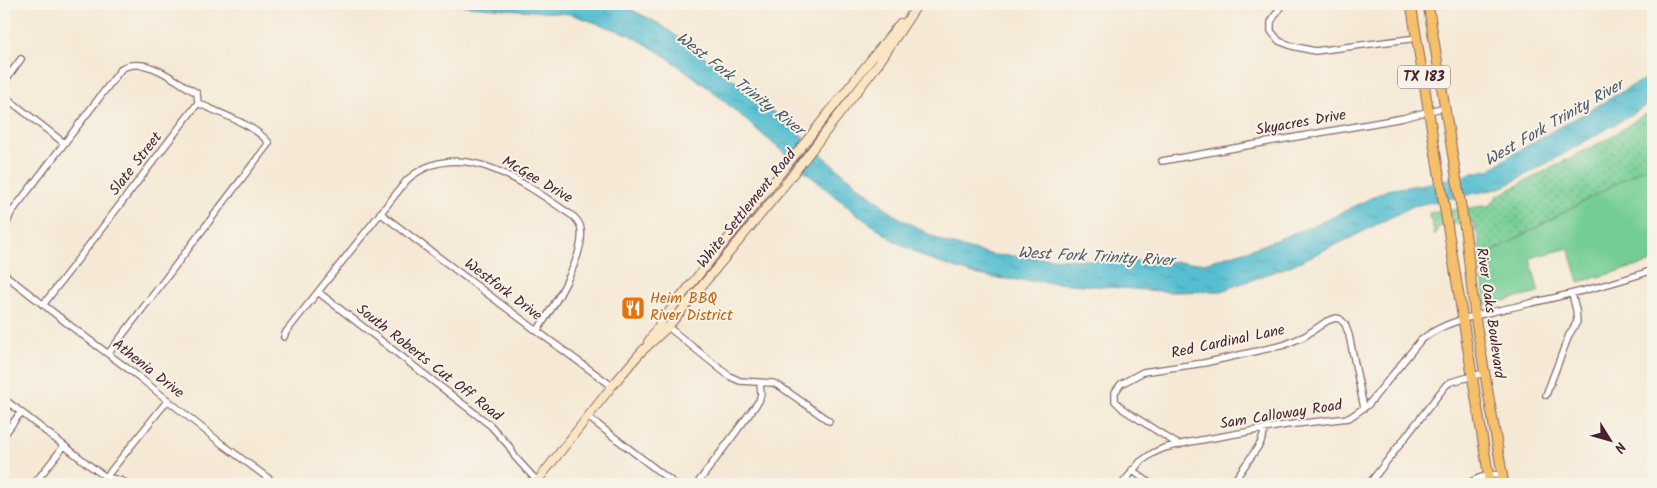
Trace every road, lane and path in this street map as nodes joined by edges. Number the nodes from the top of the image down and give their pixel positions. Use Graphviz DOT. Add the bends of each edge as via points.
graph roads {
  1 [pos="917,4"];
  2 [pos="1282,4"];
  3 [pos="1411,4"];
  4 [pos="1428,4"];
  5 [pos="1417,38"];
  6 [pos="21,60"];
  7 [pos="4,82"];
  8 [pos="4,96"];
  9 [pos="198,103"];
  10 [pos="1445,108"];
  11 [pos="1430,110"];
  12 [pos="64,143"];
  13 [pos="1162,162"];
  14 [pos="4,207"];
  15 [pos="11,212"];
  16 [pos="380,212"];
  17 [pos="4,216"];
  18 [pos="4,230"];
  19 [pos="1653,270"];
  20 [pos="4,274"];
  21 [pos="318,292"];
  22 [pos="1572,294"];
  23 [pos="676,303"];
  24 [pos="43,304"];
  25 [pos="682,309"];
  26 [pos="1475,317"];
  27 [pos="1463,320"];
  28 [pos="668,326"];
  29 [pos="537,331"];
  30 [pos="284,337"];
  31 [pos="641,352"];
  32 [pos="108,354"];
  33 [pos="1484,372"];
  34 [pos="1472,375"];
  35 [pos="760,383"];
  36 [pos="612,386"];
  37 [pos="1546,395"];
  38 [pos="4,399"];
  39 [pos="168,400"];
  40 [pos="1364,408"];
  41 [pos="21,412"];
  42 [pos="588,417"];
  43 [pos="829,421"];
  44 [pos="1266,428"];
  45 [pos="4,435"];
  46 [pos="1179,445"];
  47 [pos="64,446"];
  48 [pos="1132,470"];
  49 [pos="1502,474"];
  50 [pos="106,477"];
  51 [pos="1489,480"];
  52 [pos="538,483"];
  53 [pos="34,484"];
  54 [pos="104,484"];
  55 [pos="127,484"];
  56 [pos="276,484"];
  57 [pos="675,484"];
  58 [pos="697,484"];
  59 [pos="1122,484"];
  60 [pos="1152,484"];
  61 [pos="1232,484"];
  62 [pos="1370,484"];
  63 [pos="1468,484"];
  64 [pos="1504,484"];
  1 -- 23 [label="main road, White Settlement Road"];
  1 -- 25 [label="main road, White Settlement Road" via="880,63 831,127"];
  2 -- 5 [label="street" via="1271,22 1271,31 1279,41 1305,50 1334,50"];
  3 -- 5 [label="main road, TX 183"];
  4 -- 10 [label="main road, TX 183"];
  5 -- 11 [label="main road, TX 183"];
  6 -- 7 [label="street"];
  8 -- 12 [label="street"];
  9 -- 12 [label="street" via="197,93 155,69 141,64 129,65 122,68"];
  9 -- 24 [label="street, Slate Street"];
  9 -- 32 [label="street" via="253,129 269,143"];
  10 -- 11 [label="street, Skyacres Drive"];
  10 -- 26 [label="main road, River Oaks Boulevard / TX 183"];
  11 -- 13 [label="street, Skyacres Drive" via="1403,118"];
  11 -- 27 [label="main road, River Oaks Boulevard / TX 183"];
  12 -- 15 [label="street"];
  14 -- 15 [label="street"];
  15 -- 17 [label="street"];
  15 -- 18 [label="street"];
  16 -- 21 [label="street, McGee Drive"];
  16 -- 29 [label="street, Westfork Drive"];
  16 -- 29 [label="street, McGee Drive" via="415,172 440,162 467,162 507,174 574,216 581,230 580,245 566,283"];
  19 -- 22 [label="street, Sam Calloway Road"];
  20 -- 24 [label="street, Athenia Drive"];
  21 -- 30 [label="street, McGee Drive"];
  21 -- 52 [label="street, South Roberts Cut Off Road" via="490,425"];
  22 -- 26 [label="street, Sam Calloway Road"];
  22 -- 37 [label="street" via="1577,322"];
  23 -- 25 [label="main road"];
  23 -- 31 [label="main road, White Settlement Road"];
  24 -- 32 [label="street, Athenia Drive"];
  25 -- 28 [label="main road, White Settlement Road"];
  26 -- 27 [label="street, Sam Calloway Road"];
  26 -- 33 [label="main road, River Oaks Boulevard / TX 183"];
  27 -- 34 [label="main road, River Oaks Boulevard / TX 183"];
  27 -- 40 [label="street, Sam Calloway Road" via="1420,341"];
  28 -- 31 [label="main road, White Settlement Road"];
  28 -- 35 [label="street" via="729,376"];
  29 -- 36 [label="street, Westfork Drive"];
  31 -- 36 [label="main road, White Settlement Road"];
  32 -- 39 [label="street, Athenia Drive"];
  33 -- 34 [label="street"];
  33 -- 49 [label="main road, River Oaks Boulevard / TX 183"];
  34 -- 51 [label="main road, River Oaks Boulevard / TX 183"];
  34 -- 62 [label="street" via="1446,385"];
  35 -- 43 [label="street" via="781,387"];
  35 -- 58 [label="street" via="759,401"];
  36 -- 42 [label="main road, White Settlement Road"];
  38 -- 41 [label="street"];
  39 -- 50 [label="street"];
  39 -- 56 [label="street, Athenia Drive"];
  40 -- 44 [label="street, Sam Calloway Road" via="1349,418"];
  40 -- 46 [label="street, Red Cardinal Lane" via="1349,335 1345,324 1336,318 1284,345 1204,363 1143,372 1121,384 1115,392 1116,401 1124,410"];
  41 -- 45 [label="street"];
  41 -- 47 [label="street"];
  42 -- 52 [label="main road, White Settlement Road"];
  42 -- 57 [label="street"];
  44 -- 46 [label="street, Sam Calloway Road"];
  44 -- 61 [label="street" via="1260,444"];
  46 -- 48 [label="street, Sam Calloway Road" via="1153,453"];
  47 -- 50 [label="street"];
  47 -- 53 [label="street"];
  48 -- 59 [label="street, Sam Calloway Road"];
  48 -- 60 [label="street"];
  49 -- 51 [label="street"];
  49 -- 64 [label="main road, River Oaks Boulevard / TX 183"];
  50 -- 54 [label="street"];
  50 -- 55 [label="street"];
  51 -- 63 [label="street" via="1473,480"];
}
